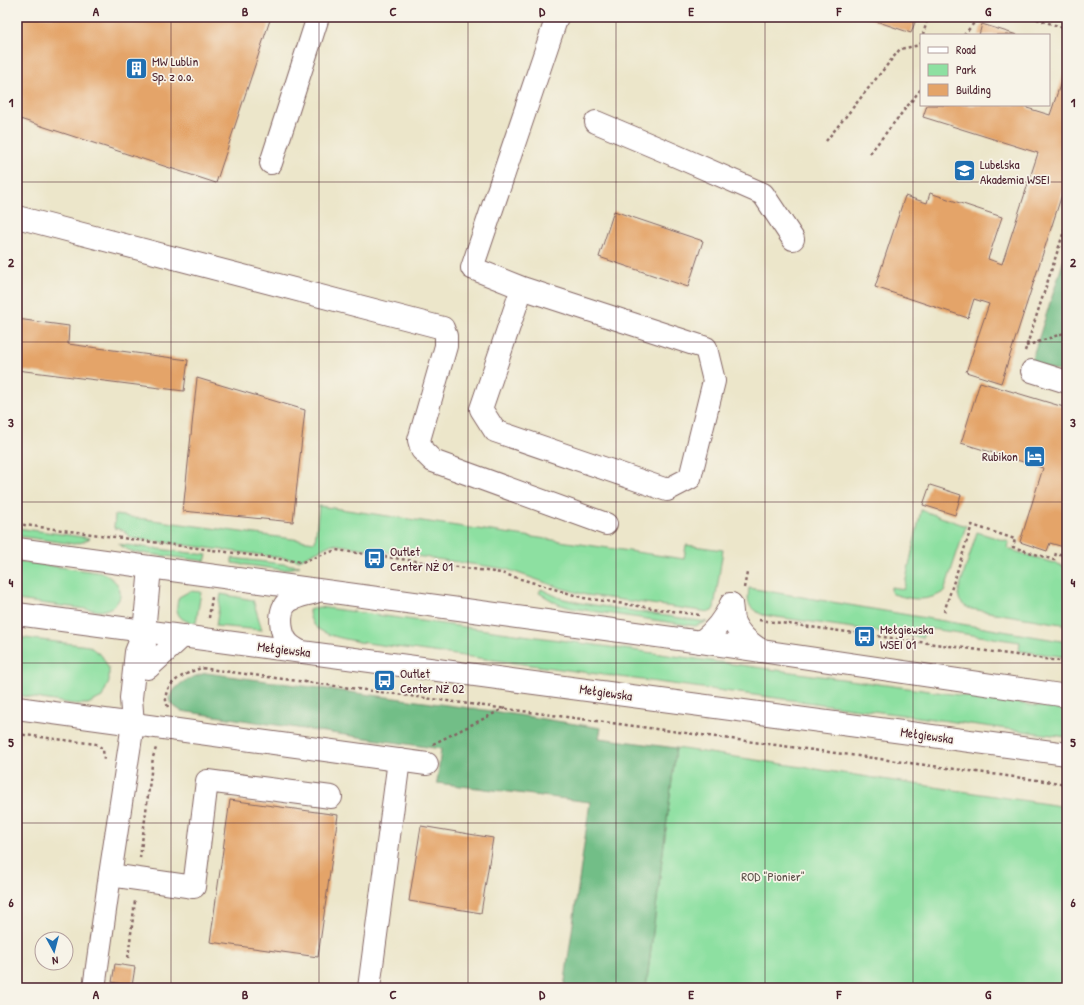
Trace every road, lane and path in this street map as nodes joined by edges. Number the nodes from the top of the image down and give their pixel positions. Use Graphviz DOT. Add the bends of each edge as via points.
graph roads {
  1 [pos="318,17"];
  2 [pos="557,17"];
  3 [pos="928,17"];
  4 [pos="979,17"];
  5 [pos="1031,17"];
  6 [pos="1067,28"];
  7 [pos="923,34"];
  8 [pos="965,34"];
  9 [pos="920,45"];
  10 [pos="920,90"];
  11 [pos="596,122"];
  12 [pos="826,141"];
  13 [pos="870,153"];
  14 [pos="271,163"];
  15 [pos="17,217"];
  16 [pos="1067,222"];
  17 [pos="793,239"];
  18 [pos="522,288"];
  19 [pos="1067,332"];
  20 [pos="1026,346"];
  21 [pos="1028,362"];
  22 [pos="1067,382"];
  23 [pos="17,524"];
  24 [pos="606,524"];
  25 [pos="17,549"];
  26 [pos="218,551"];
  27 [pos="1067,556"];
  28 [pos="150,568"];
  29 [pos="747,573"];
  30 [pos="214,577"];
  31 [pos="320,591"];
  32 [pos="736,605"];
  33 [pos="944,612"];
  34 [pos="17,614"];
  35 [pos="700,615"];
  36 [pos="144,632"];
  37 [pos="182,636"];
  38 [pos="206,640"];
  39 [pos="702,642"];
  40 [pos="299,651"];
  41 [pos="762,651"];
  42 [pos="1067,662"];
  43 [pos="148,668"];
  44 [pos="1067,696"];
  45 [pos="17,708"];
  46 [pos="172,711"];
  47 [pos="132,724"];
  48 [pos="17,734"];
  49 [pos="158,746"];
  50 [pos="1067,754"];
  51 [pos="399,760"];
  52 [pos="427,764"];
  53 [pos="104,767"];
  54 [pos="1067,784"];
  55 [pos="331,797"];
  56 [pos="110,875"];
  57 [pos="137,879"];
  58 [pos="128,958"];
  59 [pos="94,988"];
  60 [pos="369,988"];
  1 -- 14 [label="main road"];
  2 -- 18 [label="main road" via="472,268"];
  3 -- 7 [label="path"];
  4 -- 8 [label="path"];
  5 -- 6 [label="path"];
  9 -- 12 [label="path" via="900,49"];
  10 -- 13 [label="path"];
  11 -- 17 [label="main road" via="763,194"];
  15 -- 24 [label="main road" via="443,328 446,346 419,440 422,450 433,461"];
  16 -- 20 [label="path"];
  18 -- 18 [label="main road" via="706,348 714,381 690,478 667,490 495,431 481,409"];
  19 -- 20 [label="path"];
  20 -- 21 [label="path"];
  21 -- 22 [label="main road"];
  23 -- 26 [label="path"];
  25 -- 28 [label="main road"];
  26 -- 30 [label="path"];
  26 -- 35 [label="path" via="302,562 336,550 501,573 584,598"];
  27 -- 33 [label="path" via="1056,553 1054,560 1012,547 1015,539 972,525"];
  28 -- 30 [label="main road"];
  28 -- 36 [label="main road"];
  29 -- 32 [label="path"];
  30 -- 31 [label="main road"];
  30 -- 38 [label="path"];
  31 -- 39 [label="main road"];
  31 -- 40 [label="main road" via="287,602 281,614 281,629 288,643"];
  32 -- 39 [label="main road" via="713,633"];
  32 -- 41 [label="main road" via="733,620 740,632"];
  32 -- 42 [label="path" via="755,620"];
  34 -- 36 [label="main road, Mełgiewska"];
  36 -- 37 [label="main road, Mełgiewska"];
  36 -- 43 [label="main road"];
  36 -- 47 [label="main road" via="136,652 131,698"];
  37 -- 38 [label="main road, Mełgiewska"];
  37 -- 43 [label="main road"];
  38 -- 40 [label="main road, Mełgiewska"];
  39 -- 41 [label="main road"];
  40 -- 50 [label="main road, Mełgiewska"];
  41 -- 44 [label="main road"];
  43 -- 47 [label="main road" via="142,700"];
  45 -- 47 [label="main road"];
  46 -- 54 [label="path" via="166,701 170,685 183,675 201,668"];
  47 -- 51 [label="main road"];
  47 -- 56 [label="main road"];
  48 -- 53 [label="path" via="96,744 103,749"];
  49 -- 57 [label="path" via="154,750"];
  51 -- 52 [label="main road"];
  51 -- 60 [label="main road"];
  55 -- 57 [label="main road" via="207,781 194,887"];
  56 -- 57 [label="main road"];
  56 -- 59 [label="main road"];
  57 -- 58 [label="path"];
}
